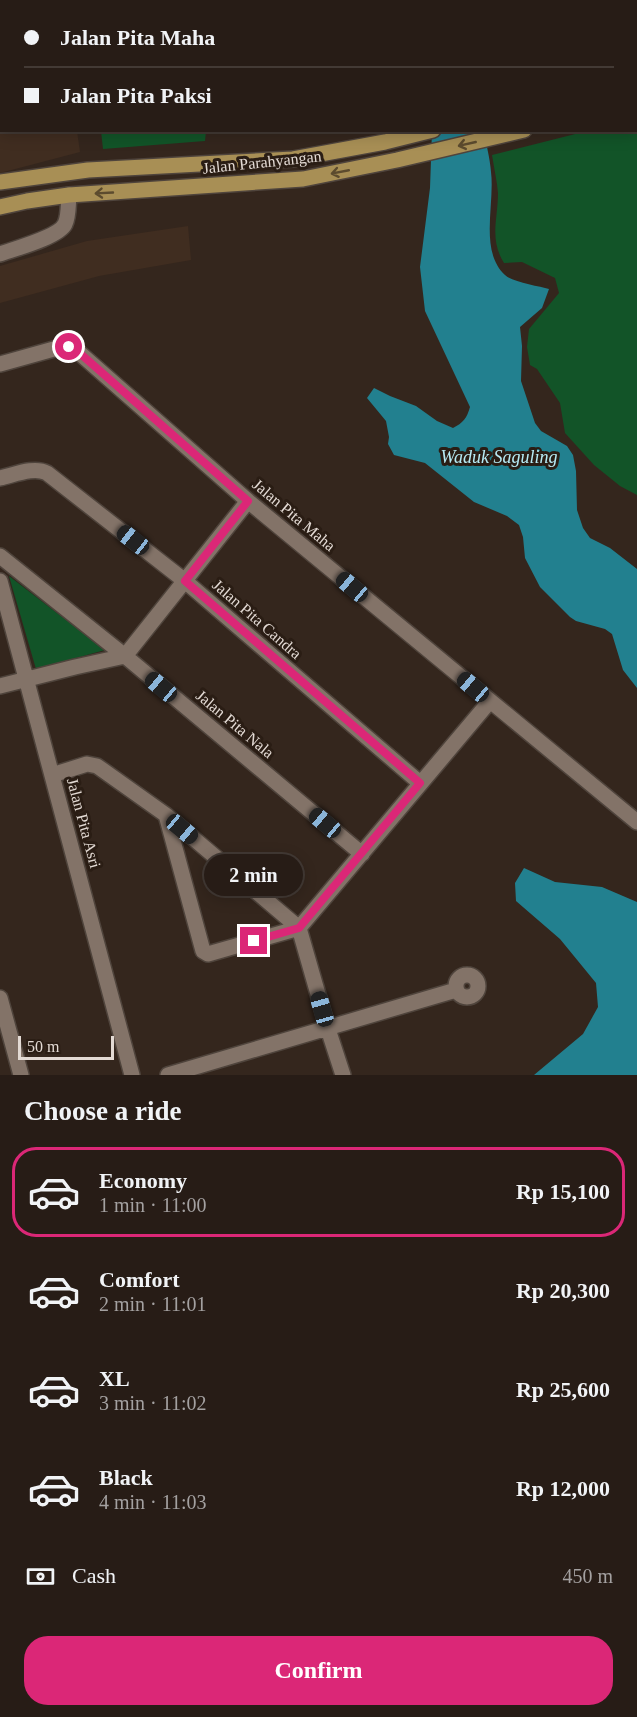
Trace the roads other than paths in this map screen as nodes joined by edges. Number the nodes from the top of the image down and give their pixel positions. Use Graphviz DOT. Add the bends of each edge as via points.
graph roads {
  1 [pos="425,132"];
  2 [pos="516,132"];
  3 [pos="136,168"];
  4 [pos="0,182"];
  5 [pos="136,191"];
  6 [pos="69,195"];
  7 [pos="0,207"];
  8 [pos="0,254"];
  9 [pos="0,364"];
  10 [pos="0,478"];
  11 [pos="248,501"];
  12 [pos="0,556"];
  13 [pos="0,581"];
  14 [pos="185,581"];
  15 [pos="125,656"];
  16 [pos="26,679"];
  17 [pos="0,686"];
  18 [pos="490,701"];
  19 [pos="52,775"];
  20 [pos="420,783"];
  21 [pos="166,815"];
  22 [pos="637,822"];
  23 [pos="362,854"];
  24 [pos="299,928"];
  25 [pos="456,990"];
  26 [pos="0,998"];
  27 [pos="328,1029"];
  28 [pos="21,1075"];
  29 [pos="132,1075"];
  30 [pos="168,1075"];
  31 [pos="343,1075"];
  1 -- 3 [label="main road, Jalan Parahyangan" via="293,159"];
  2 -- 5 [label="main road, Jalan Parahyangan, one-way" via="303,179"];
  3 -- 4 [label="main road, Jalan Parahyangan"];
  3 -- 5 [label="main road"];
  5 -- 6 [label="main road, Jalan Parahyangan, one-way"];
  6 -- 7 [label="main road, Jalan Parahyangan"];
  6 -- 8 [label="street" via="66,223 61,230"];
  9 -- 11 [label="street, Jalan Pita Maha" via="61,347 75,349"];
  10 -- 14 [label="street, Jalan Pita Candra" via="35,470 47,472"];
  11 -- 14 [label="street"];
  11 -- 18 [label="street, Jalan Pita Maha"];
  12 -- 15 [label="street, Jalan Pita Nala"];
  13 -- 16 [label="street, Jalan Pita Asri"];
  14 -- 15 [label="street"];
  14 -- 20 [label="street, Jalan Pita Candra"];
  15 -- 16 [label="street"];
  15 -- 23 [label="street, Jalan Pita Nala"];
  16 -- 17 [label="street"];
  16 -- 19 [label="street, Jalan Pita Asri"];
  18 -- 20 [label="street"];
  18 -- 22 [label="street, Jalan Pita Maha"];
  19 -- 21 [label="street" via="92,764"];
  19 -- 29 [label="street, Jalan Pita Asri"];
  20 -- 23 [label="street"];
  21 -- 24 [label="street"];
  21 -- 24 [label="street" via="203,951 208,954"];
  23 -- 24 [label="street"];
  24 -- 27 [label="street"];
  25 -- 27 [label="street"];
  26 -- 28 [label="street"];
  27 -- 30 [label="street"];
  27 -- 31 [label="street"];
}
